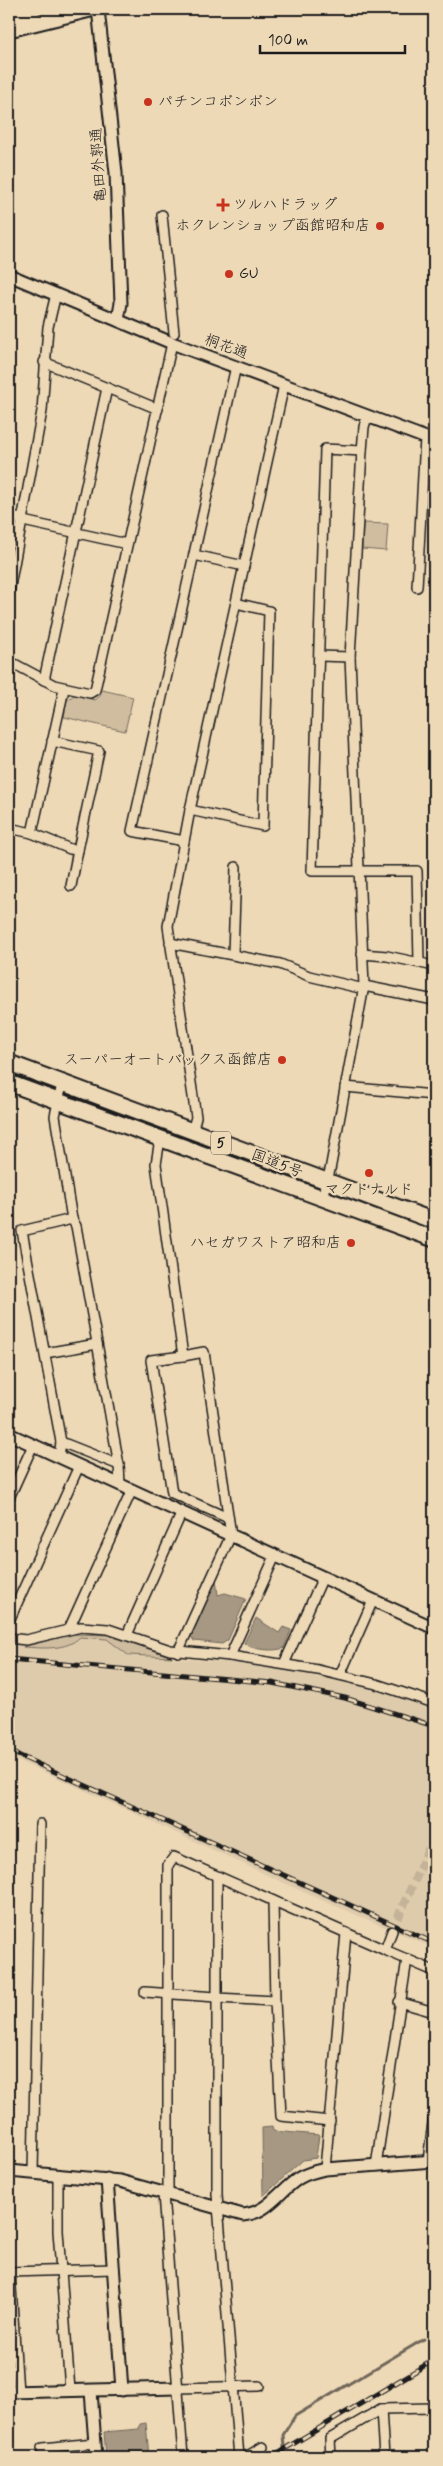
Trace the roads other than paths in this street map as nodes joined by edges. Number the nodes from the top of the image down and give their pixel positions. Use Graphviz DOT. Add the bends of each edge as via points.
graph roads {
  1 [pos="33,9"];
  2 [pos="90,9"];
  3 [pos="98,9"];
  4 [pos="9,14"];
  5 [pos="9,29"];
  6 [pos="162,215"];
  7 [pos="9,275"];
  8 [pos="56,294"];
  9 [pos="118,320"];
  10 [pos="173,338"];
  11 [pos="44,362"];
  12 [pos="236,366"];
  13 [pos="284,385"];
  14 [pos="107,388"];
  15 [pos="158,409"];
  16 [pos="368,417"];
  17 [pos="430,440"];
  18 [pos="362,451"];
  19 [pos="9,516"];
  20 [pos="23,520"];
  21 [pos="76,532"];
  22 [pos="128,544"];
  23 [pos="194,555"];
  24 [pos="244,566"];
  25 [pos="417,587"];
  26 [pos="9,592"];
  27 [pos="236,604"];
  28 [pos="319,656"];
  29 [pos="350,657"];
  30 [pos="9,661"];
  31 [pos="44,680"];
  32 [pos="64,689"];
  33 [pos="52,741"];
  34 [pos="190,810"];
  35 [pos="9,828"];
  36 [pos="32,832"];
  37 [pos="184,841"];
  38 [pos="78,850"];
  39 [pos="236,867"];
  40 [pos="360,873"];
  41 [pos="71,886"];
  42 [pos="170,942"];
  43 [pos="233,954"];
  44 [pos="362,954"];
  45 [pos="419,962"];
  46 [pos="434,966"];
  47 [pos="364,987"];
  48 [pos="434,1000"];
  49 [pos="9,1063"];
  50 [pos="9,1083"];
  51 [pos="62,1084"];
  52 [pos="345,1087"];
  53 [pos="434,1095"];
  54 [pos="58,1101"];
  55 [pos="192,1132"];
  56 [pos="160,1139"];
  57 [pos="327,1182"];
  58 [pos="322,1197"];
  59 [pos="72,1219"];
  60 [pos="434,1221"];
  61 [pos="434,1239"];
  62 [pos="97,1344"];
  63 [pos="45,1353"];
  64 [pos="182,1356"];
  65 [pos="9,1434"];
  66 [pos="62,1442"];
  67 [pos="33,1445"];
  68 [pos="59,1457"];
  69 [pos="118,1465"];
  70 [pos="79,1466"];
  71 [pos="120,1485"];
  72 [pos="132,1490"];
  73 [pos="172,1493"];
  74 [pos="9,1498"];
  75 [pos="177,1510"];
  76 [pos="228,1518"];
  77 [pos="231,1535"];
  78 [pos="275,1556"];
  79 [pos="323,1577"];
  80 [pos="373,1600"];
  81 [pos="9,1621"];
  82 [pos="434,1628"];
  83 [pos="70,1630"];
  84 [pos="127,1635"];
  85 [pos="9,1638"];
  86 [pos="178,1652"];
  87 [pos="230,1656"];
  88 [pos="284,1664"];
  89 [pos="340,1675"];
  90 [pos="434,1703"];
  91 [pos="40,1824"];
  92 [pos="217,1876"];
  93 [pos="273,1901"];
  94 [pos="392,1931"];
  95 [pos="346,1933"];
  96 [pos="385,1950"];
  97 [pos="407,1959"];
  98 [pos="434,1971"];
  99 [pos="145,1992"];
  100 [pos="166,1994"];
  101 [pos="216,1998"];
  102 [pos="275,2001"];
  103 [pos="399,2002"];
  104 [pos="434,2012"];
  105 [pos="434,2115"];
  106 [pos="330,2121"];
  107 [pos="431,2161"];
  108 [pos="376,2166"];
  109 [pos="325,2169"];
  110 [pos="9,2171"];
  111 [pos="33,2173"];
  112 [pos="58,2175"];
  113 [pos="107,2179"];
  114 [pos="165,2194"];
  115 [pos="219,2209"];
  116 [pos="114,2269"];
  117 [pos="61,2271"];
  118 [pos="9,2272"];
  119 [pos="258,2386"];
  120 [pos="233,2387"];
  121 [pos="178,2388"];
  122 [pos="70,2390"];
  123 [pos="122,2390"];
  124 [pos="92,2391"];
  125 [pos="14,2392"];
  126 [pos="434,2408"];
  127 [pos="380,2409"];
  128 [pos="95,2443"];
  129 [pos="263,2447"];
  130 [pos="43,2457"];
  131 [pos="96,2457"];
  132 [pos="184,2457"];
  133 [pos="239,2457"];
  134 [pos="246,2457"];
  135 [pos="331,2457"];
  136 [pos="384,2457"];
  1 -- 4 [label="main road"];
  2 -- 5 [label="main road"];
  3 -- 9 [label="street, 亀田外郭通" via="116,173 121,303"];
  6 -- 10 [label="street"];
  7 -- 8 [label="street, 桐花通"];
  8 -- 9 [label="street, 桐花通"];
  8 -- 11 [label="street"];
  9 -- 10 [label="street, 桐花通"];
  10 -- 12 [label="street, 桐花通"];
  10 -- 15 [label="street"];
  11 -- 14 [label="street"];
  11 -- 20 [label="street" via="42,411"];
  12 -- 13 [label="street, 桐花通"];
  12 -- 23 [label="street"];
  13 -- 16 [label="street, 桐花通"];
  13 -- 24 [label="street"];
  14 -- 15 [label="street"];
  14 -- 21 [label="street"];
  15 -- 22 [label="street"];
  16 -- 17 [label="street, 桐花通"];
  16 -- 18 [label="street"];
  17 -- 25 [label="street"];
  18 -- 28 [label="street" via="325,449"];
  18 -- 29 [label="street"];
  19 -- 20 [label="street"];
  20 -- 21 [label="street"];
  20 -- 26 [label="street"];
  21 -- 22 [label="street"];
  21 -- 31 [label="street"];
  22 -- 32 [label="street" via="95,690 90,693"];
  23 -- 24 [label="street"];
  23 -- 37 [label="street" via="132,831"];
  24 -- 27 [label="street"];
  27 -- 34 [label="street"];
  27 -- 34 [label="street" via="269,611 262,826"];
  28 -- 29 [label="street"];
  28 -- 40 [label="street" via="312,871"];
  29 -- 40 [label="street"];
  30 -- 31 [label="street"];
  31 -- 32 [label="street"];
  32 -- 33 [label="street"];
  33 -- 36 [label="street"];
  33 -- 38 [label="street" via="99,751"];
  34 -- 37 [label="street"];
  35 -- 36 [label="street"];
  36 -- 38 [label="street"];
  37 -- 42 [label="street" via="168,926"];
  38 -- 41 [label="street"];
  39 -- 43 [label="street"];
  40 -- 44 [label="street"];
  40 -- 45 [label="street" via="417,872"];
  42 -- 43 [label="street"];
  42 -- 55 [label="street" via="196,1117"];
  43 -- 47 [label="street" via="280,964 309,976"];
  44 -- 45 [label="street"];
  44 -- 47 [label="street"];
  45 -- 46 [label="street"];
  47 -- 48 [label="street"];
  47 -- 52 [label="street"];
  49 -- 51 [label="main road, 国道5号 / 5"];
  50 -- 54 [label="main road, 国道5号 / 5"];
  51 -- 54 [label="street"];
  51 -- 55 [label="main road, 国道5号 / 5"];
  52 -- 53 [label="street"];
  52 -- 57 [label="street"];
  54 -- 56 [label="main road, 国道5号 / 5"];
  54 -- 59 [label="street" via="55,1116"];
  55 -- 57 [label="main road, 国道5号 / 5"];
  56 -- 58 [label="main road, 国道5号 / 5"];
  56 -- 64 [label="street" via="156,1164"];
  57 -- 58 [label="street"];
  57 -- 60 [label="main road, 国道5号 / 5"];
  58 -- 61 [label="main road, 国道5号 / 5"];
  59 -- 62 [label="street" via="76,1226"];
  59 -- 63 [label="street" via="22,1231"];
  62 -- 63 [label="street"];
  62 -- 69 [label="street"];
  63 -- 66 [label="street"];
  64 -- 73 [label="street" via="151,1360"];
  64 -- 76 [label="street" via="204,1352"];
  65 -- 67 [label="street"];
  66 -- 68 [label="street"];
  66 -- 69 [label="street"];
  67 -- 68 [label="street"];
  67 -- 74 [label="street"];
  68 -- 70 [label="street"];
  69 -- 71 [label="street"];
  70 -- 71 [label="street"];
  70 -- 81 [label="street"];
  71 -- 72 [label="street"];
  72 -- 75 [label="street"];
  72 -- 83 [label="street"];
  73 -- 75 [label="street"];
  73 -- 76 [label="street"];
  75 -- 77 [label="street"];
  75 -- 84 [label="street"];
  76 -- 77 [label="street"];
  77 -- 78 [label="street"];
  77 -- 86 [label="street"];
  78 -- 79 [label="street"];
  78 -- 87 [label="street"];
  79 -- 80 [label="street"];
  79 -- 88 [label="street"];
  80 -- 82 [label="street"];
  80 -- 89 [label="street"];
  83 -- 84 [label="street" via="81,1627 108,1629"];
  83 -- 85 [label="street" via="26,1640"];
  84 -- 86 [label="street"];
  86 -- 87 [label="street"];
  87 -- 88 [label="street"];
  88 -- 89 [label="street"];
  89 -- 90 [label="street"];
  91 -- 111 [label="street"];
  92 -- 93 [label="street"];
  92 -- 100 [label="street" via="174,1857 168,1864"];
  92 -- 101 [label="street"];
  93 -- 95 [label="street"];
  93 -- 102 [label="street"];
  94 -- 96 [label="street"];
  95 -- 96 [label="street"];
  95 -- 106 [label="street"];
  96 -- 97 [label="street"];
  97 -- 98 [label="street"];
  97 -- 103 [label="street"];
  99 -- 100 [label="street"];
  100 -- 101 [label="street"];
  100 -- 114 [label="street"];
  101 -- 102 [label="street"];
  101 -- 115 [label="street" via="216,2187"];
  102 -- 106 [label="street" via="281,2116"];
  103 -- 104 [label="street"];
  103 -- 108 [label="street"];
  105 -- 107 [label="street"];
  106 -- 109 [label="street"];
  107 -- 108 [label="street"];
  108 -- 109 [label="street"];
  109 -- 115 [label="street" via="299,2178 256,2212 243,2215"];
  110 -- 111 [label="street"];
  111 -- 112 [label="street"];
  112 -- 113 [label="street"];
  112 -- 117 [label="street"];
  113 -- 114 [label="street"];
  113 -- 116 [label="street"];
  114 -- 115 [label="street"];
  114 -- 121 [label="street"];
  115 -- 120 [label="street"];
  116 -- 117 [label="street"];
  116 -- 123 [label="street"];
  117 -- 118 [label="street"];
  117 -- 122 [label="street"];
  118 -- 125 [label="street"];
  119 -- 120 [label="street"];
  120 -- 121 [label="street"];
  120 -- 133 [label="street"];
  121 -- 123 [label="street"];
  121 -- 132 [label="street"];
  122 -- 124 [label="street"];
  122 -- 125 [label="street"];
  123 -- 124 [label="street"];
  124 -- 128 [label="street"];
  126 -- 127 [label="street"];
  127 -- 135 [label="street" via="330,2439"];
  127 -- 136 [label="street"];
  128 -- 130 [label="street" via="42,2448"];
  128 -- 131 [label="street"];
  129 -- 134 [label="street"];
}
